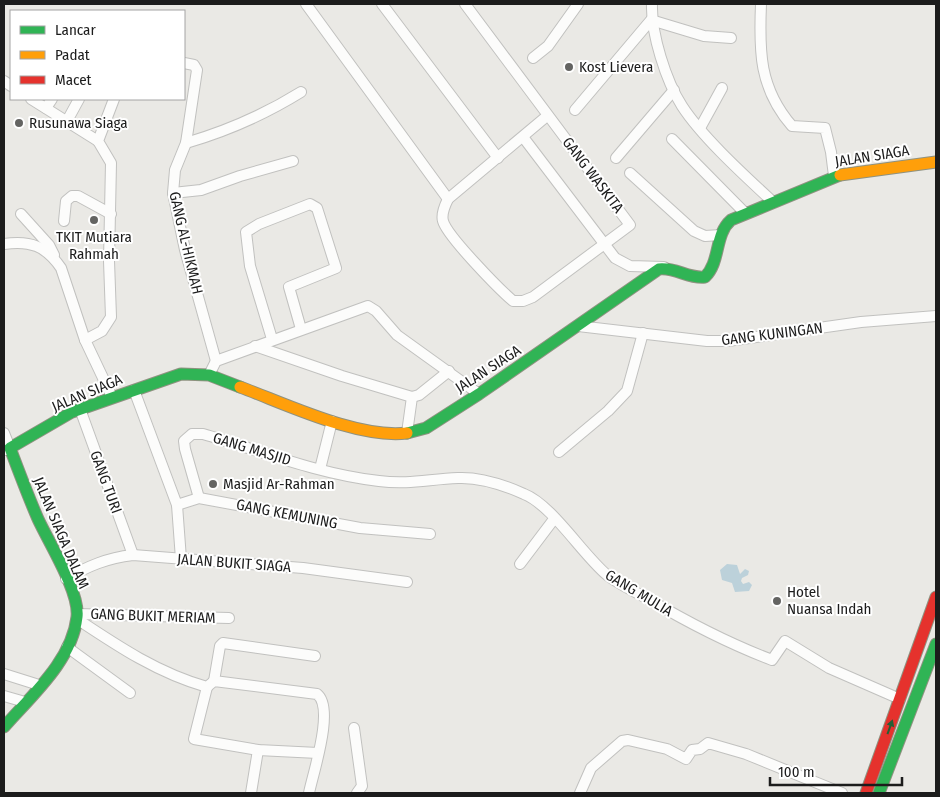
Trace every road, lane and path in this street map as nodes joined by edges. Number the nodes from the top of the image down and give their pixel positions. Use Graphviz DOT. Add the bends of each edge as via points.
graph roads {
  1 [pos="306,4"];
  2 [pos="382,4"];
  3 [pos="465,4"];
  4 [pos="578,4"];
  5 [pos="652,4"];
  6 [pos="761,4"];
  7 [pos="651,20"];
  8 [pos="731,38"];
  9 [pos="533,58"];
  10 [pos="185,63"];
  11 [pos="722,88"];
  12 [pos="674,90"];
  13 [pos="301,92"];
  14 [pos="35,100"];
  15 [pos="78,100"];
  16 [pos="114,100"];
  17 [pos="49,104"];
  18 [pos="575,110"];
  19 [pos="547,116"];
  20 [pos="67,121"];
  21 [pos="700,128"];
  22 [pos="523,137"];
  23 [pos="672,139"];
  24 [pos="98,141"];
  25 [pos="186,144"];
  26 [pos="498,158"];
  27 [pos="616,158"];
  28 [pos="293,161"];
  29 [pos="936,162"];
  30 [pos="630,173"];
  31 [pos="834,176"];
  32 [pos="173,193"];
  33 [pos="448,199"];
  34 [pos="773,202"];
  35 [pos="22,214"];
  36 [pos="111,214"];
  37 [pos="746,214"];
  38 [pos="64,221"];
  39 [pos="721,235"];
  40 [pos="4,244"];
  41 [pos="605,246"];
  42 [pos="54,258"];
  43 [pos="666,267"];
  44 [pos="936,316"];
  45 [pos="578,326"];
  46 [pos="301,329"];
  47 [pos="643,333"];
  48 [pos="272,339"];
  49 [pos="85,340"];
  50 [pos="255,346"];
  51 [pos="216,361"];
  52 [pos="449,371"];
  53 [pos="209,375"];
  54 [pos="134,390"];
  55 [pos="479,394"];
  56 [pos="112,397"];
  57 [pos="412,397"];
  58 [pos="80,410"];
  59 [pos="332,421"];
  60 [pos="4,433"];
  61 [pos="407,433"];
  62 [pos="7,449"];
  63 [pos="559,452"];
  64 [pos="320,470"];
  65 [pos="199,498"];
  66 [pos="177,505"];
  67 [pos="554,519"];
  68 [pos="430,534"];
  69 [pos="133,555"];
  70 [pos="181,559"];
  71 [pos="520,564"];
  72 [pos="66,580"];
  73 [pos="408,582"];
  74 [pos="936,597"];
  75 [pos="77,616"];
  76 [pos="229,618"];
  77 [pos="936,644"];
  78 [pos="68,646"];
  79 [pos="315,656"];
  80 [pos="4,674"];
  81 [pos="210,684"];
  82 [pos="39,686"];
  83 [pos="130,694"];
  84 [pos="4,696"];
  85 [pos="900,699"];
  86 [pos="25,702"];
  87 [pos="4,727"];
  88 [pos="354,728"];
  89 [pos="258,750"];
  90 [pos="318,753"];
  91 [pos="251,793"];
  92 [pos="309,793"];
  93 [pos="357,793"];
  94 [pos="580,793"];
  95 [pos="842,793"];
  96 [pos="866,793"];
  97 [pos="879,793"];
  1 -- 33 [label="street"];
  2 -- 26 [label="street"];
  3 -- 19 [label="street"];
  4 -- 9 [label="street" via="560,32"];
  5 -- 7 [label="street"];
  6 -- 31 [label="street" via="760,36 766,85 792,126 825,128"];
  7 -- 8 [label="street" via="704,36"];
  7 -- 12 [label="street"];
  7 -- 18 [label="street"];
  10 -- 25 [label="street, GANG AL-HIKMAH" via="196,67"];
  11 -- 21 [label="street"];
  12 -- 21 [label="street" via="681,106"];
  12 -- 27 [label="street"];
  13 -- 25 [label="street" via="263,115"];
  14 -- 17 [label="street"];
  15 -- 20 [label="street"];
  16 -- 24 [label="street"];
  17 -- 20 [label="street"];
  19 -- 22 [label="street"];
  19 -- 41 [label="street, GANG WASKITA" via="630,225"];
  20 -- 24 [label="street"];
  21 -- 34 [label="street"];
  22 -- 26 [label="street"];
  22 -- 41 [label="street"];
  23 -- 37 [label="street"];
  24 -- 36 [label="street" via="111,163"];
  25 -- 32 [label="street, GANG AL-HIKMAH" via="175,170"];
  26 -- 33 [label="street"];
  28 -- 32 [label="street" via="202,190"];
  29 -- 31 [label="main road, JALAN SIAGA"];
  30 -- 39 [label="street" via="694,231 705,236"];
  31 -- 34 [label="main road, JALAN SIAGA"];
  32 -- 51 [label="street, GANG AL-HIKMAH" via="185,250"];
  33 -- 41 [label="street" via="442,215 446,228 513,301 533,297"];
  34 -- 37 [label="main road, JALAN SIAGA"];
  35 -- 42 [label="street" via="50,245"];
  36 -- 38 [label="street" via="78,196 72,196 66,201"];
  36 -- 49 [label="street" via="111,317 102,331"];
  37 -- 39 [label="main road, JALAN SIAGA" via="726,222"];
  39 -- 43 [label="main road" via="715,265 705,277 695,278"];
  40 -- 42 [label="street" via="22,242 46,251"];
  41 -- 43 [label="street" via="622,264"];
  42 -- 49 [label="street" via="61,268"];
  43 -- 45 [label="main road, JALAN SIAGA" via="651,274"];
  44 -- 47 [label="street, GANG KUNINGAN" via="861,322 728,341"];
  45 -- 47 [label="street, GANG KUNINGAN"];
  45 -- 55 [label="main road, JALAN SIAGA"];
  46 -- 48 [label="street"];
  46 -- 48 [label="street" via="289,287 336,268 317,208 310,204 246,232 250,266"];
  46 -- 52 [label="street" via="368,306 397,335"];
  47 -- 63 [label="street" via="627,391"];
  48 -- 50 [label="street"];
  49 -- 56 [label="street"];
  50 -- 51 [label="street"];
  50 -- 57 [label="street"];
  51 -- 53 [label="street"];
  52 -- 55 [label="street"];
  52 -- 57 [label="street"];
  53 -- 54 [label="main road, JALAN SIAGA" via="181,374"];
  53 -- 59 [label="main road, JALAN SIAGA"];
  54 -- 56 [label="main road, JALAN SIAGA"];
  54 -- 66 [label="street"];
  55 -- 61 [label="main road, JALAN SIAGA" via="426,428"];
  56 -- 58 [label="main road, JALAN SIAGA"];
  57 -- 61 [label="street"];
  58 -- 62 [label="main road, JALAN SIAGA"];
  58 -- 69 [label="street, GANG TURI"];
  59 -- 61 [label="main road, JALAN SIAGA" via="364,430"];
  59 -- 64 [label="street"];
  60 -- 62 [label="street"];
  62 -- 72 [label="main road, JALAN SIAGA DALAM"];
  64 -- 65 [label="street, GANG MASJID" via="203,434 192,434 184,441"];
  64 -- 67 [label="street, GANG MULIA" via="405,484 472,478 525,494 541,504"];
  65 -- 66 [label="street, GANG KEMUNING"];
  65 -- 68 [label="street, GANG KEMUNING" via="360,528"];
  66 -- 70 [label="street"];
  67 -- 71 [label="street"];
  67 -- 85 [label="street, GANG MULIA" via="609,577 740,648 772,660 785,641 829,668"];
  69 -- 70 [label="street, JALAN BUKIT SIAGA"];
  69 -- 72 [label="street, JALAN BUKIT SIAGA" via="112,557 88,565"];
  70 -- 73 [label="street, JALAN BUKIT SIAGA" via="303,568"];
  72 -- 75 [label="main road, JALAN SIAGA DALAM"];
  74 -- 85 [label="main road"];
  75 -- 76 [label="street, GANG BUKIT MERIAM"];
  75 -- 78 [label="main road"];
  75 -- 81 [label="street" via="148,665 183,680"];
  77 -- 97 [label="main road"];
  78 -- 82 [label="main road"];
  78 -- 83 [label="street"];
  79 -- 81 [label="street" via="224,643 220,646"];
  80 -- 82 [label="street"];
  81 -- 89 [label="street" via="194,739"];
  81 -- 90 [label="street" via="317,694 322,698 324,713 323,737"];
  82 -- 86 [label="main road"];
  84 -- 86 [label="street"];
  96 -- 85 [label="main road, one-way"];
  86 -- 87 [label="main road"];
  88 -- 93 [label="street" via="362,786"];
  89 -- 90 [label="street"];
  89 -- 91 [label="street"];
  90 -- 92 [label="street"];
  94 -- 95 [label="street" via="592,768 615,745 628,740 667,749 686,759 692,750 708,743 746,754"];
}
